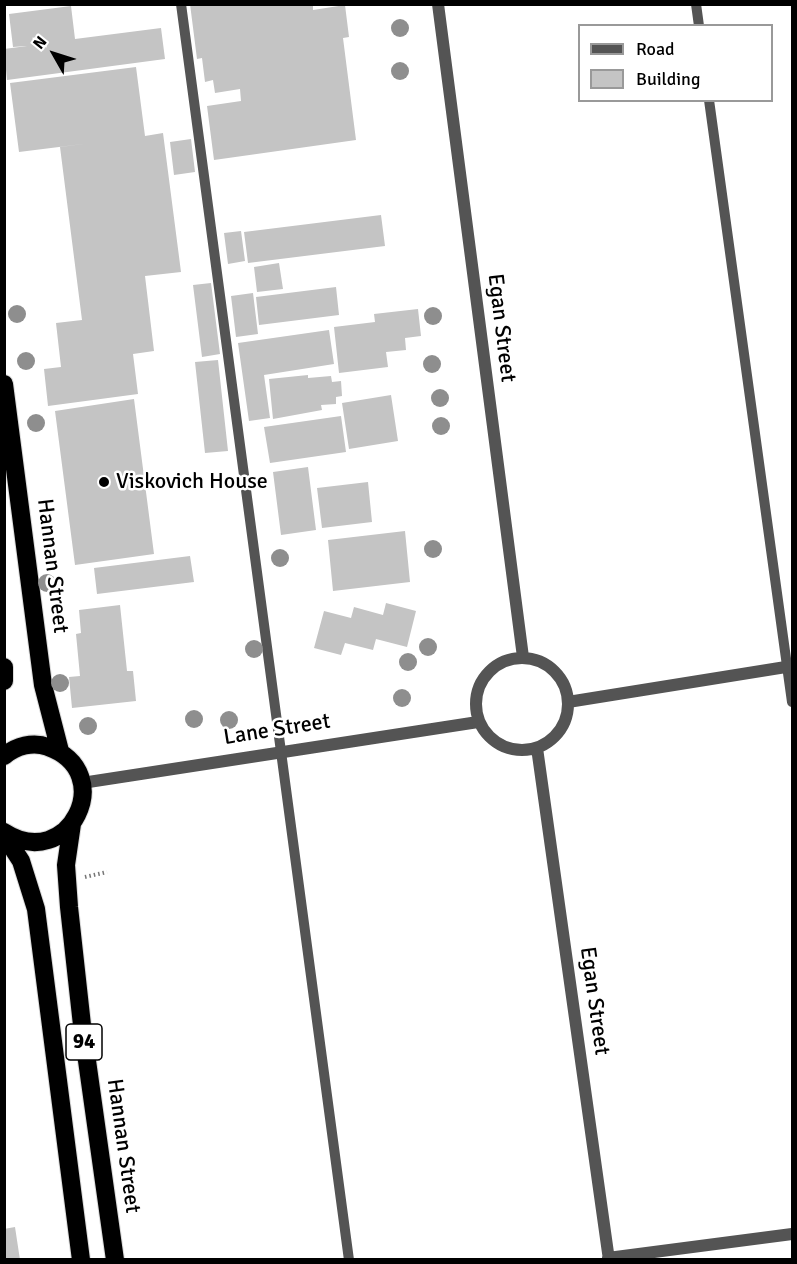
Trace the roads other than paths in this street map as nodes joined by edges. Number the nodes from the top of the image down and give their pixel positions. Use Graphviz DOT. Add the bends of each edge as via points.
graph roads {
  1 [pos="181,4"];
  2 [pos="438,4"];
  3 [pos="696,4"];
  4 [pos="699,24"];
  5 [pos="709,102"];
  6 [pos="4,384"];
  7 [pos="523,657"];
  8 [pos="790,666"];
  9 [pos="4,667"];
  10 [pos="4,681"];
  11 [pos="568,702"];
  12 [pos="792,702"];
  13 [pos="478,722"];
  14 [pos="537,748"];
  15 [pos="281,750"];
  16 [pos="60,751"];
  17 [pos="4,756"];
  18 [pos="82,783"];
  19 [pos="72,824"];
  20 [pos="4,833"];
  21 [pos="792,1234"];
  22 [pos="608,1259"];
  23 [pos="81,1260"];
  24 [pos="115,1260"];
  25 [pos="349,1260"];
  1 -- 15 [label="lane"];
  2 -- 7 [label="street, Egan Street"];
  3 -- 4 [label="lane"];
  5 -- 8 [label="lane"];
  6 -- 16 [label="highway, Hannan Street" via="43,685"];
  7 -- 11 [label="street" via="538,659 556,671 565,685"];
  7 -- 13 [label="street" via="495,665 480,682 475,706"];
  8 -- 11 [label="street"];
  8 -- 12 [label="lane"];
  9 -- 10 [label="highway"];
  11 -- 14 [label="street" via="562,727"];
  13 -- 14 [label="street" via="497,743 514,750"];
  13 -- 15 [label="street, Lane Street"];
  14 -- 22 [label="street, Egan Street"];
  15 -- 18 [label="street, Lane Street"];
  15 -- 25 [label="lane"];
  16 -- 17 [label="highway" via="45,745 28,745"];
  16 -- 18 [label="highway, Hannan Street" via="70,760"];
  18 -- 19 [label="highway, Hannan Street / 94" via="82,804"];
  19 -- 20 [label="highway, 94" via="45,841 29,842"];
  19 -- 24 [label="highway, Hannan Street / 94" via="66,865 69,907"];
  20 -- 23 [label="highway, 94" via="21,861 36,909"];
  21 -- 22 [label="street"];
}
